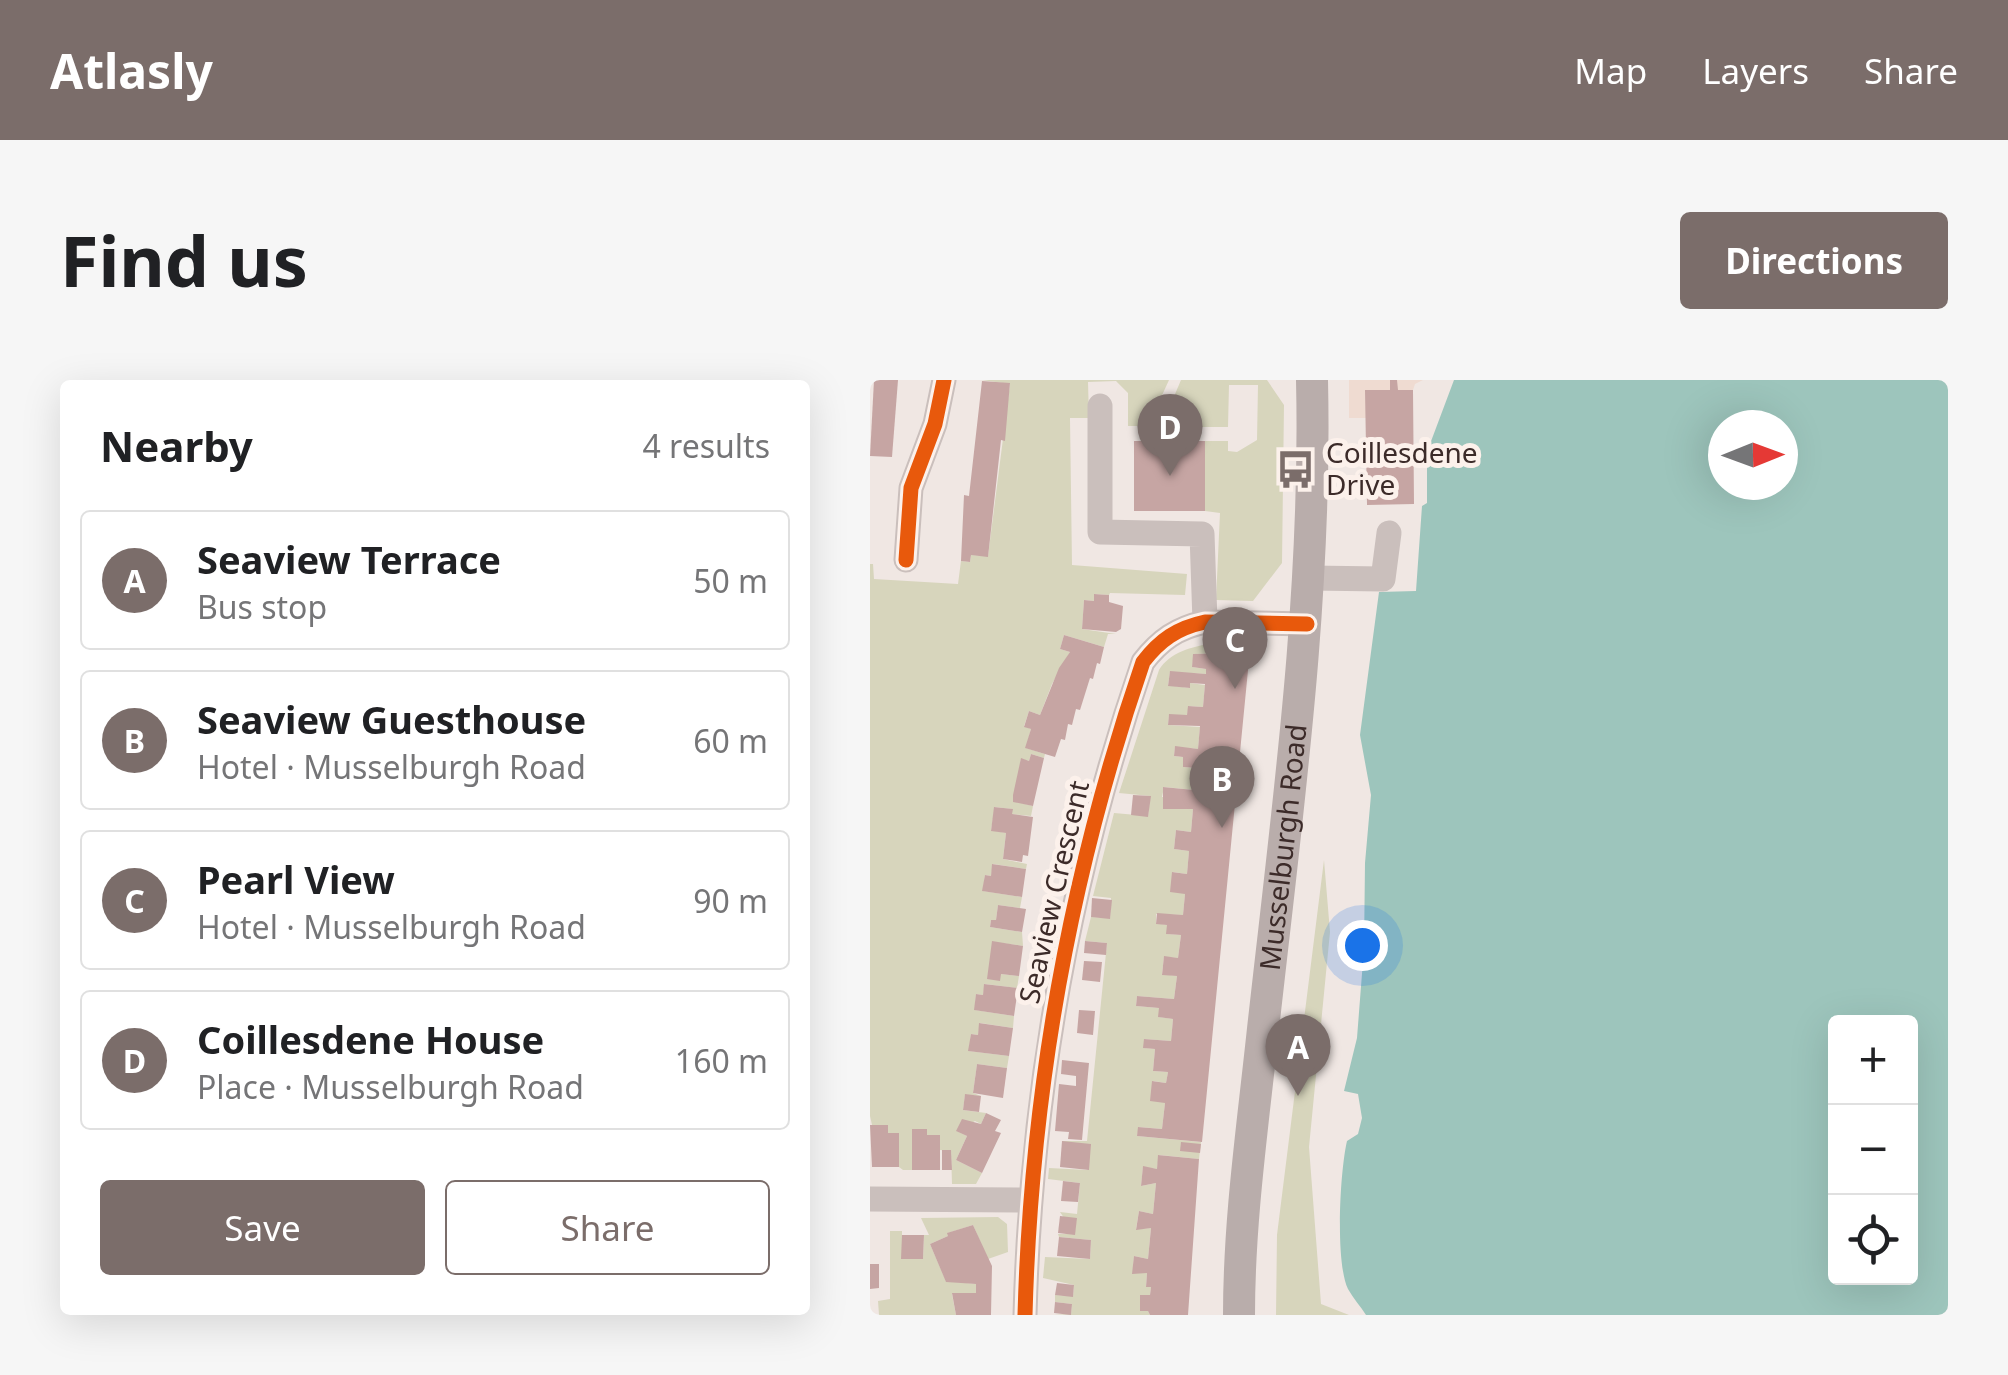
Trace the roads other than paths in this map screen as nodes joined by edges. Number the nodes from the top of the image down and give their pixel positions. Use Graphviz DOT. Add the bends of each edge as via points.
graph roads {
  1 [pos="944,380"];
  2 [pos="1312,380"];
  3 [pos="1100,406"];
  4 [pos="1389,533"];
  5 [pos="906,560"];
  6 [pos="1310,578"];
  7 [pos="1205,622"];
  8 [pos="1306,624"];
  9 [pos="870,1200"];
  10 [pos="1028,1200"];
  11 [pos="1025,1315"];
  12 [pos="1239,1315"];
  1 -- 5 [label="street" via="911,488 918,533"];
  2 -- 6 [label="main road, Musselburgh Road"];
  3 -- 7 [label="street" via="1100,532 1202,534"];
  4 -- 6 [label="street" via="1383,579"];
  6 -- 8 [label="main road, Musselburgh Road"];
  7 -- 8 [label="street, Seaview Crescent"];
  7 -- 10 [label="street, Seaview Crescent" via="1156,645 1143,662 1120,728 1051,1015"];
  8 -- 12 [label="main road, Musselburgh Road" via="1245,1197"];
  9 -- 10 [label="street"];
  10 -- 11 [label="street, Seaview Crescent"];
}
